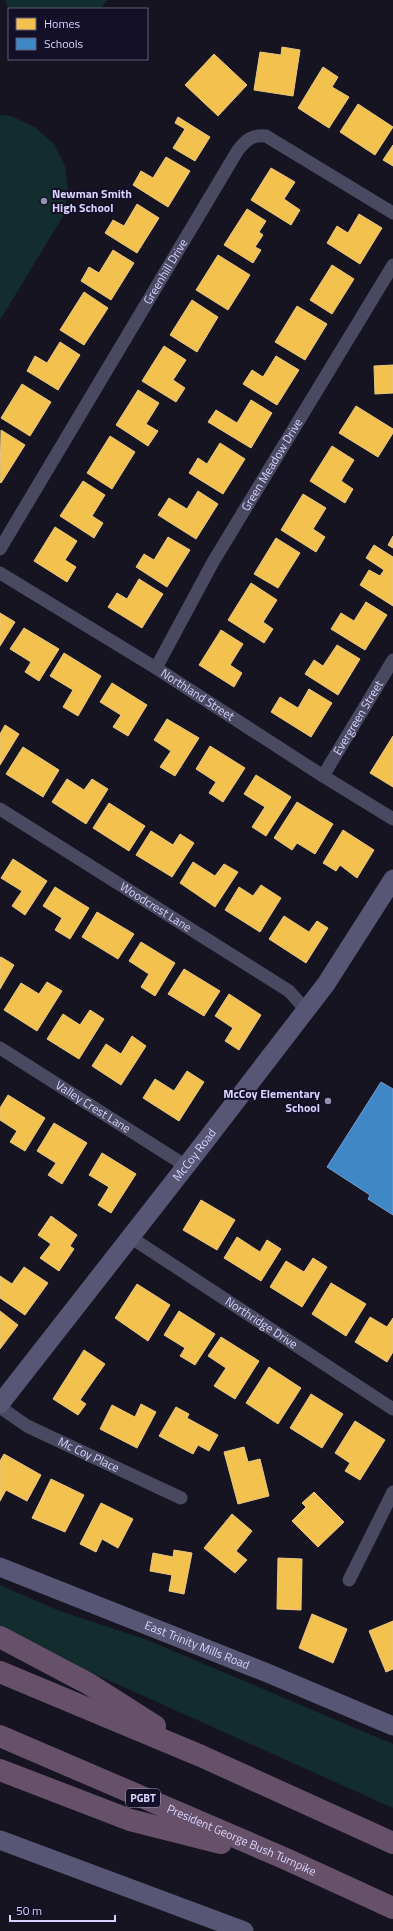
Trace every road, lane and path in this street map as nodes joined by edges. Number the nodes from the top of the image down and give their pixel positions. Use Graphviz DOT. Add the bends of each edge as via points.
graph roads {
  1 [pos="393,213"];
  2 [pos="393,265"];
  3 [pos="0,549"];
  4 [pos="0,573"];
  5 [pos="393,660"];
  6 [pos="156,668"];
  7 [pos="323,776"];
  8 [pos="0,810"];
  9 [pos="393,819"];
  10 [pos="393,879"];
  11 [pos="306,1010"];
  12 [pos="0,1048"];
  13 [pos="186,1166"];
  14 [pos="130,1237"];
  15 [pos="0,1406"];
  16 [pos="393,1409"];
  17 [pos="393,1492"];
  18 [pos="181,1498"];
  19 [pos="0,1567"];
  20 [pos="350,1580"];
  21 [pos="0,1637"];
  22 [pos="0,1672"];
  23 [pos="393,1726"];
  24 [pos="0,1736"];
  25 [pos="201,1756"];
  26 [pos="0,1770"];
  27 [pos="0,1840"];
  28 [pos="393,1843"];
  29 [pos="286,1859"];
  30 [pos="393,1908"];
  31 [pos="244,1931"];
  1 -- 3 [label="street, Greenhill Drive" via="266,136 256,135 245,142"];
  2 -- 6 [label="street, Green Meadow Drive" via="213,562"];
  4 -- 6 [label="street, Northland Street"];
  5 -- 7 [label="street, Evergreen Street"];
  6 -- 7 [label="street, Northland Street"];
  7 -- 9 [label="street, Northland Street"];
  8 -- 11 [label="street, Woodcrest Lane" via="289,991"];
  10 -- 11 [label="main road, McCoy Road" via="326,984"];
  11 -- 13 [label="main road, McCoy Road"];
  12 -- 13 [label="street, Valley Crest Lane"];
  13 -- 14 [label="main road, McCoy Road"];
  14 -- 15 [label="main road, McCoy Road"];
  14 -- 16 [label="street, Northridge Drive"];
  15 -- 18 [label="street, Mc Coy Place" via="27,1426"];
  17 -- 20 [label="street"];
  19 -- 23 [label="main road, East Trinity Mills Road" via="265,1672"];
  21 -- 25 [label="highway" via="89,1684"];
  22 -- 25 [label="highway"];
  24 -- 29 [label="highway, President George Bush Turnpike / PGBT"];
  25 -- 28 [label="highway"];
  26 -- 29 [label="highway" via="130,1820"];
  27 -- 31 [label="main road"];
  29 -- 30 [label="highway, President George Bush Turnpike / PGBT"];
}
